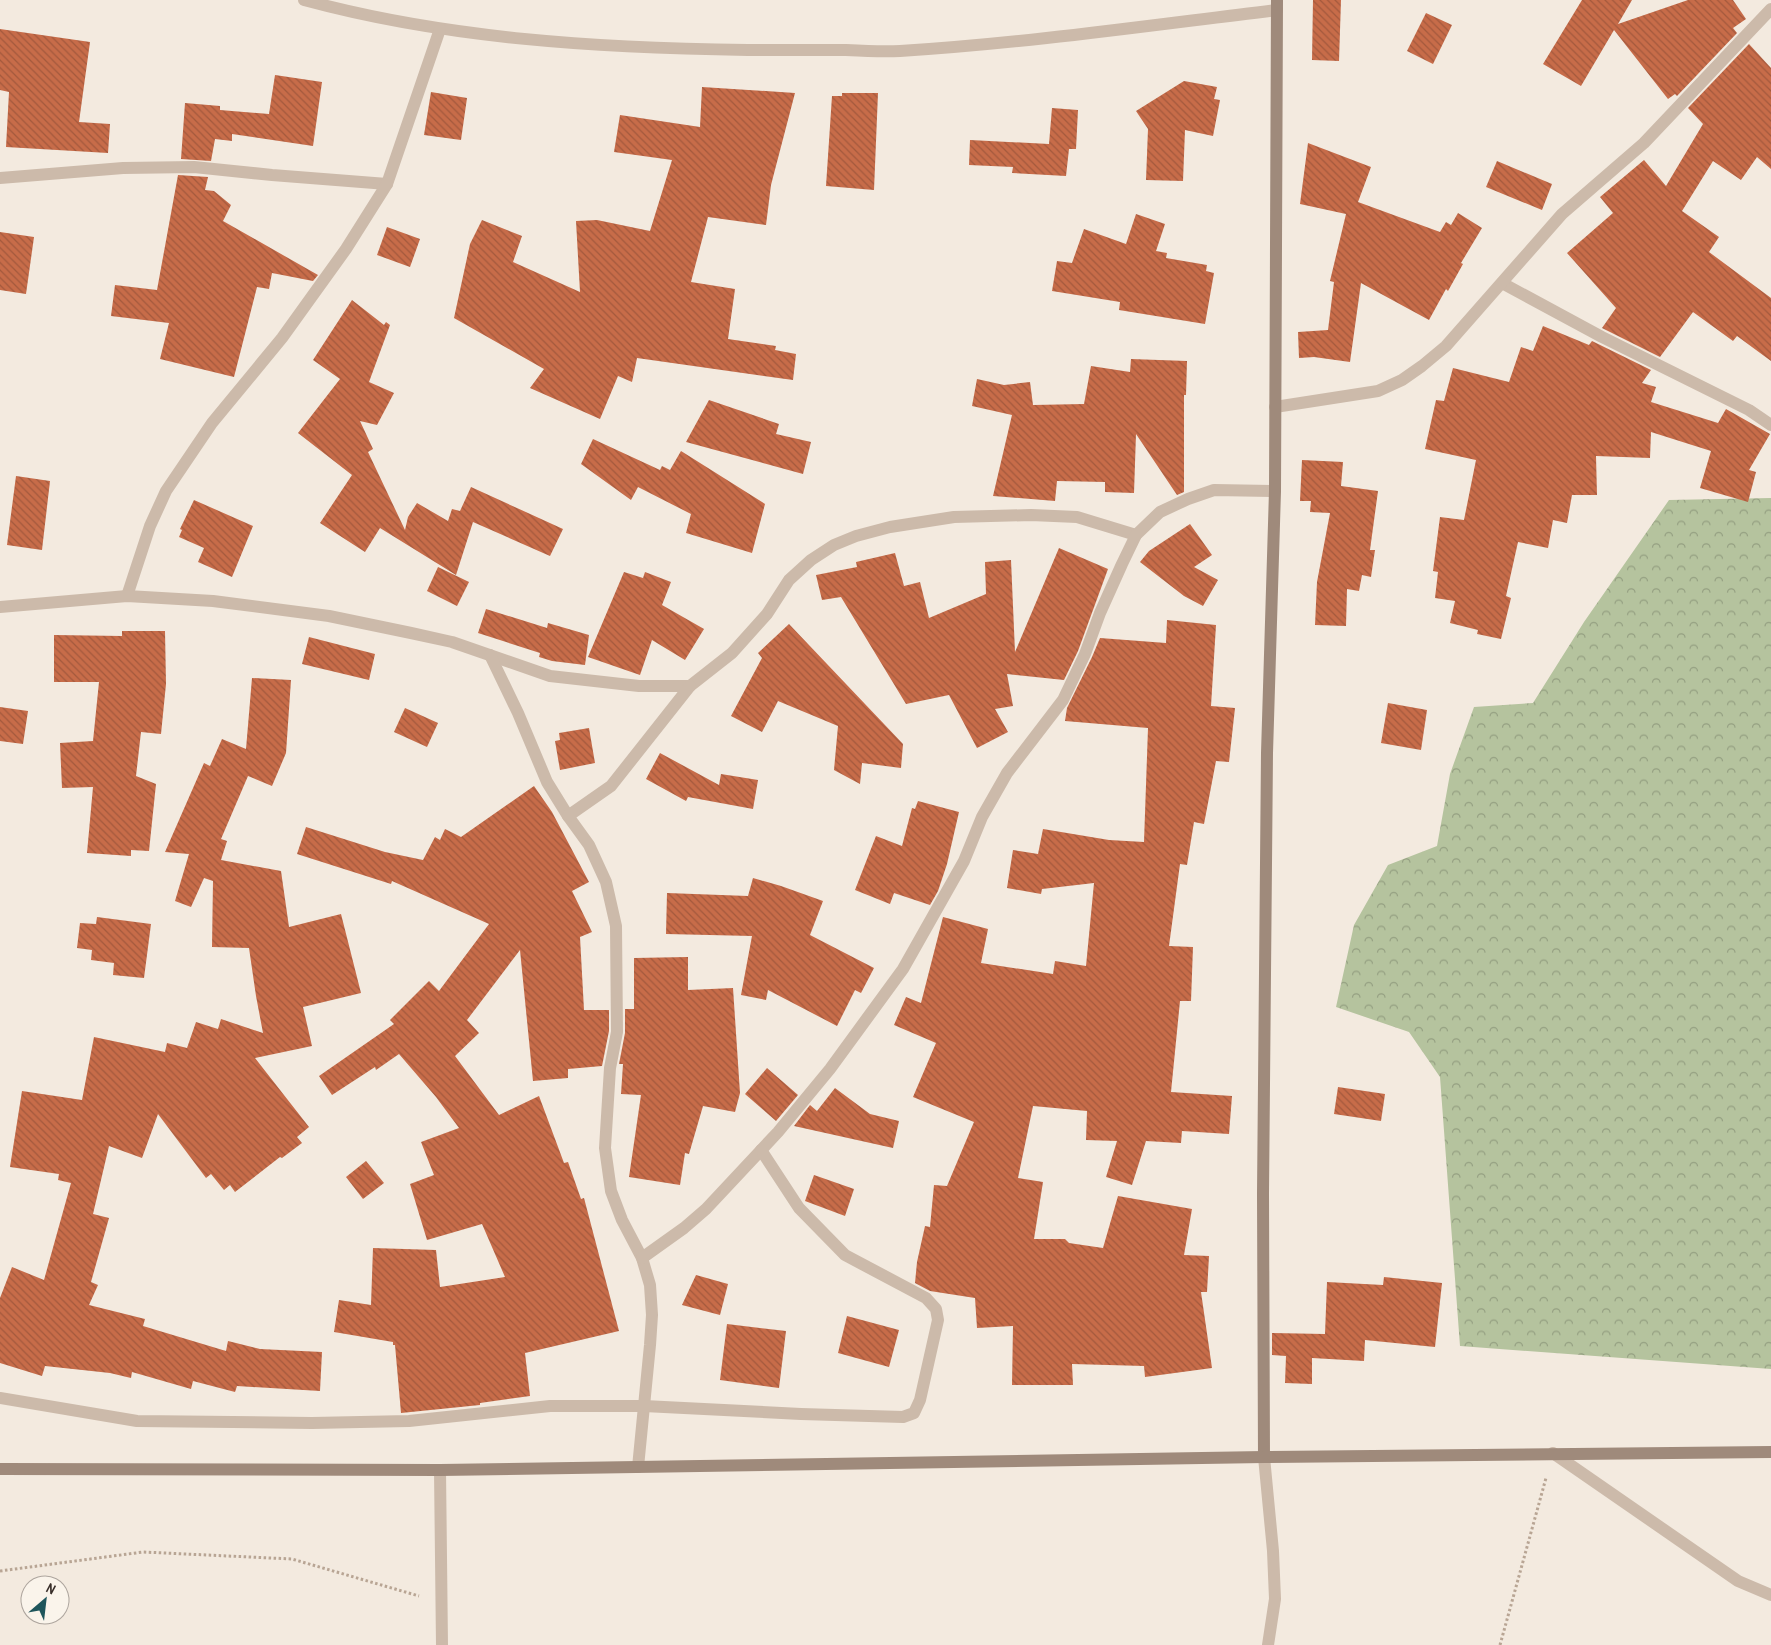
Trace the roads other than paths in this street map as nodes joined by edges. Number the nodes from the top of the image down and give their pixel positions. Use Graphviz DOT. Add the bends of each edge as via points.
graph roads {
  1 [pos="304,0"];
  2 [pos="1277,5"];
  3 [pos="1771,9"];
  4 [pos="440,29"];
  5 [pos="0,178"];
  6 [pos="387,184"];
  7 [pos="1502,283"];
  8 [pos="1275,407"];
  9 [pos="1771,425"];
  10 [pos="1275,491"];
  11 [pos="1136,535"];
  12 [pos="127,596"];
  13 [pos="0,608"];
  14 [pos="490,655"];
  15 [pos="690,686"];
  16 [pos="568,816"];
  17 [pos="761,1150"];
  18 [pos="642,1258"];
  19 [pos="0,1398"];
  20 [pos="644,1406"];
  21 [pos="1771,1452"];
  22 [pos="1553,1454"];
  23 [pos="1264,1457"];
  24 [pos="638,1467"];
  25 [pos="0,1469"];
  26 [pos="440,1470"];
  27 [pos="1771,1594"];
  28 [pos="442,1645"];
  29 [pos="1268,1645"];
  1 -- 4 [label="street"];
  2 -- 4 [label="street" via="1028,41 898,51 637,47"];
  2 -- 8 [label="main road"];
  3 -- 7 [label="street" via="1644,143 1562,214"];
  4 -- 6 [label="street"];
  5 -- 6 [label="street" via="124,168 194,167"];
  6 -- 12 [label="street" via="346,250 282,338 212,423 166,491 150,526"];
  7 -- 8 [label="street" via="1446,346 1402,380 1378,391"];
  7 -- 9 [label="street" via="1749,410"];
  8 -- 10 [label="main road"];
  10 -- 11 [label="street" via="1214,490 1188,498 1160,512"];
  10 -- 23 [label="main road" via="1267,773"];
  11 -- 15 [label="street" via="1077,517 1031,515 954,517 856,536 811,560 789,580 767,614 732,653"];
  11 -- 17 [label="street" via="1063,700 1007,773 955,878 903,969 830,1069"];
  12 -- 13 [label="street"];
  12 -- 14 [label="street" via="212,601 329,616 444,640"];
  14 -- 15 [label="street" via="550,676 639,686"];
  14 -- 16 [label="street" via="547,782"];
  15 -- 16 [label="street" via="611,786"];
  16 -- 18 [label="street" via="589,845 606,882 616,926 617,1032 610,1068 605,1148 611,1191"];
  17 -- 18 [label="street" via="706,1209"];
  17 -- 20 [label="street" via="799,1208 845,1254 926,1298 936,1309 938,1320 920,1400 914,1413 903,1417"];
  18 -- 20 [label="street" via="650,1285 652,1315"];
  19 -- 20 [label="street" via="137,1421 409,1421 550,1406"];
  20 -- 24 [label="street"];
  21 -- 22 [label="main road"];
  22 -- 23 [label="main road"];
  22 -- 27 [label="street" via="1738,1581"];
  23 -- 24 [label="main road"];
  23 -- 29 [label="street" via="1275,1599"];
  24 -- 26 [label="main road"];
  25 -- 26 [label="main road"];
  26 -- 28 [label="street"];
}
